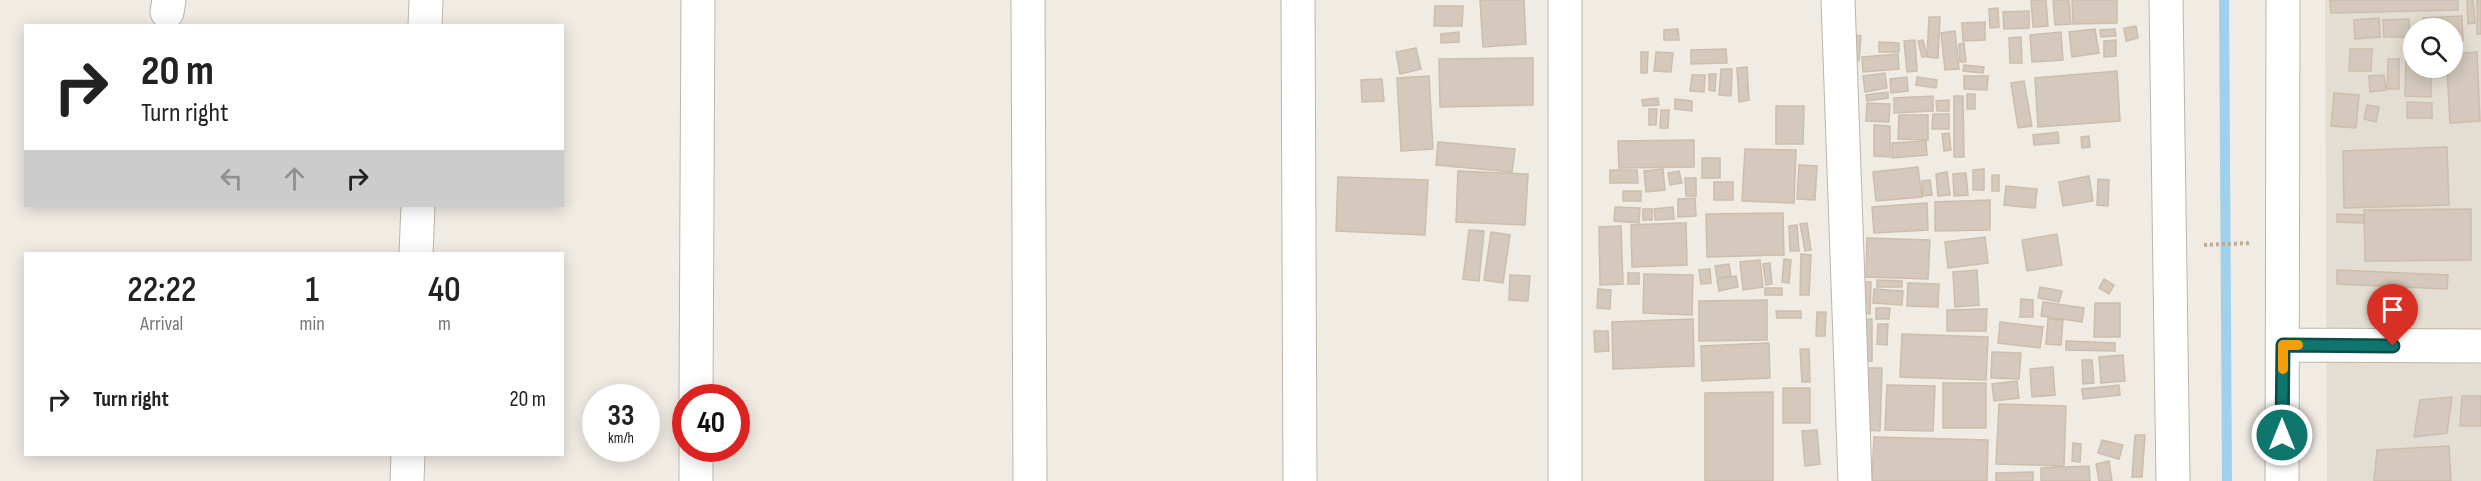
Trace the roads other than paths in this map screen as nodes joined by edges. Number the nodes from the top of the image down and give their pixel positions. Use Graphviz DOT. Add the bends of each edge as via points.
graph roads {
  1 [pos="426,0"];
  2 [pos="698,0"];
  3 [pos="1028,0"];
  4 [pos="1298,0"];
  5 [pos="1565,0"];
  6 [pos="1838,0"];
  7 [pos="2166,0"];
  8 [pos="2283,0"];
  9 [pos="425,24"];
  10 [pos="418,207"];
  11 [pos="416,252"];
  12 [pos="2283,345"];
  13 [pos="2481,346"];
  14 [pos="696,384"];
  15 [pos="408,456"];
  16 [pos="696,462"];
  17 [pos="407,481"];
  18 [pos="696,481"];
  19 [pos="1030,481"];
  20 [pos="1300,481"];
  21 [pos="1565,481"];
  22 [pos="1855,481"];
  23 [pos="2173,481"];
  24 [pos="2282,481"];
  1 -- 9 [label="street"];
  2 -- 14 [label="street"];
  3 -- 19 [label="street"];
  4 -- 20 [label="street"];
  5 -- 21 [label="street"];
  6 -- 22 [label="street"];
  7 -- 23 [label="street"];
  8 -- 12 [label="street"];
  10 -- 11 [label="street"];
  12 -- 13 [label="street"];
  12 -- 24 [label="street"];
  15 -- 17 [label="street"];
  16 -- 18 [label="street"];
}
